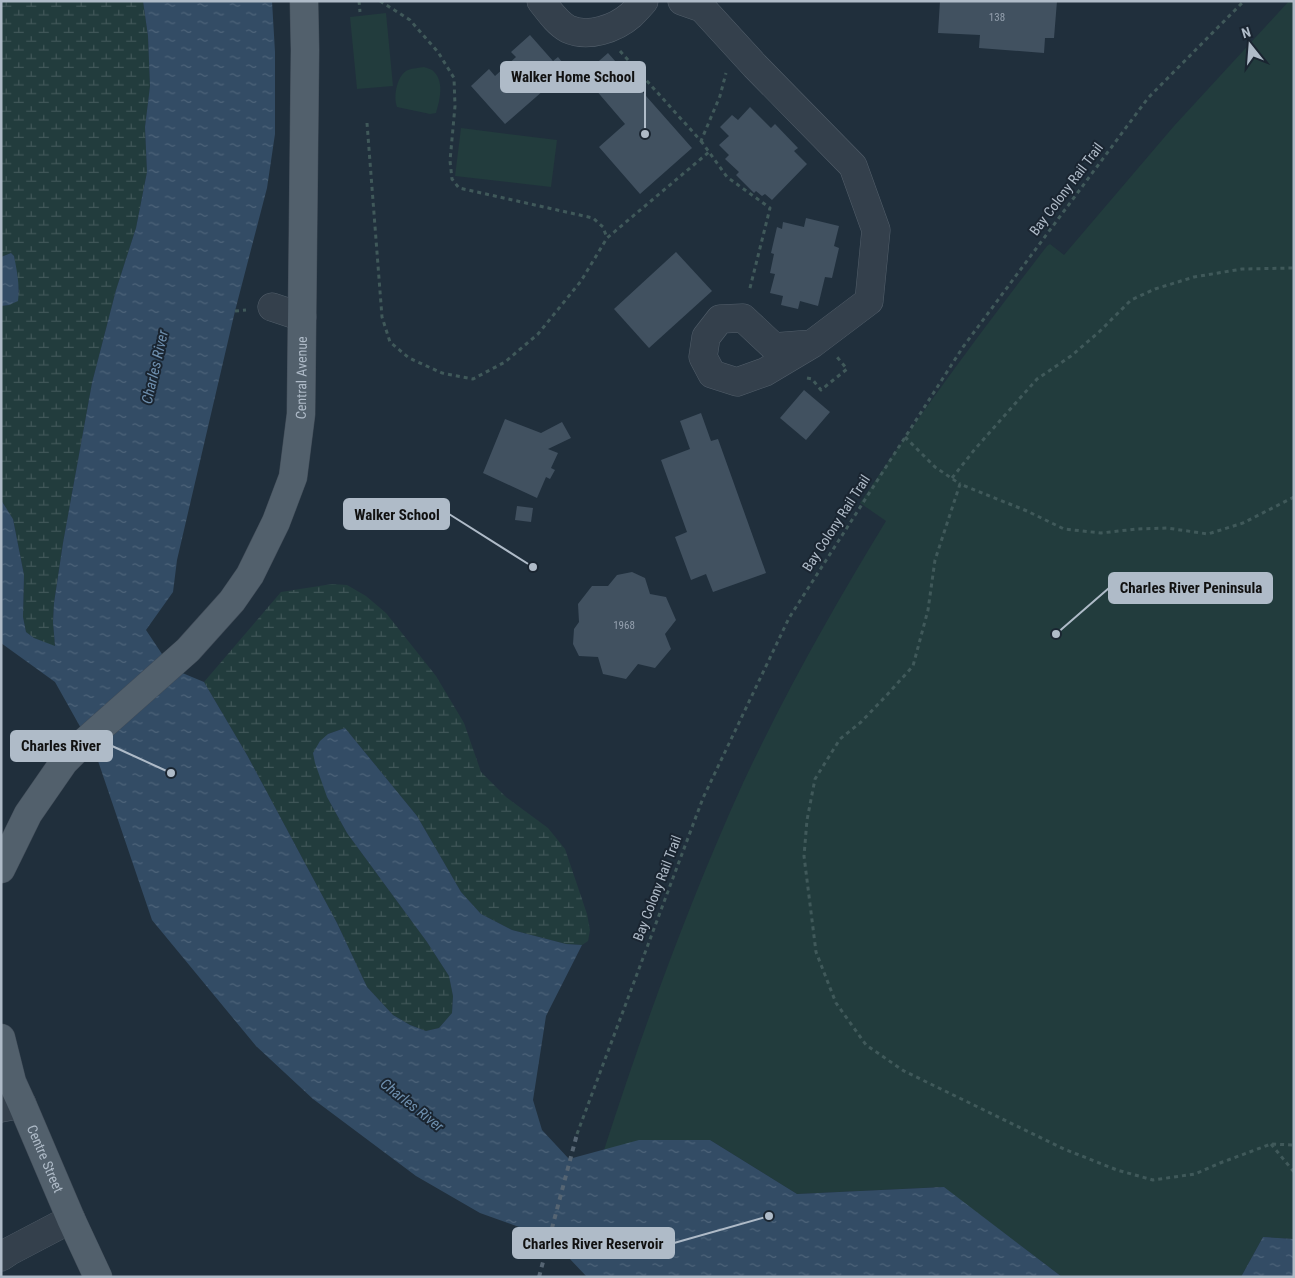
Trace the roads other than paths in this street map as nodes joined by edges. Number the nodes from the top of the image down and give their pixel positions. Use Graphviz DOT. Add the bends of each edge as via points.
graph roads {
  1 [pos="304,1"];
  2 [pos="541,1"];
  3 [pos="644,1"];
  4 [pos="682,1"];
  5 [pos="715,8"];
  6 [pos="272,307"];
  7 [pos="302,318"];
  8 [pos="812,344"];
  9 [pos="1,869"];
  10 [pos="1,1038"];
  11 [pos="12,1106"];
  12 [pos="71,1219"];
  13 [pos="1,1256"];
  14 [pos="98,1277"];
  1 -- 7 [label="main road, Central Avenue"];
  2 -- 3 [label="street" via="557,21 580,33 598,32 614,26 629,17"];
  4 -- 5 [label="street" via="702,8"];
  5 -- 8 [label="street" via="755,66 853,166 876,230 869,301"];
  6 -- 7 [label="street"];
  7 -- 9 [label="main road, Central Avenue" via="301,414 293,477 276,522 250,575 232,601 188,650 64,762 28,814"];
  10 -- 11 [label="main road, Centre Street" via="12,1082"];
  11 -- 12 [label="main road, Centre Street"];
  12 -- 13 [label="street"];
  12 -- 14 [label="main road, Centre Street"];
}
